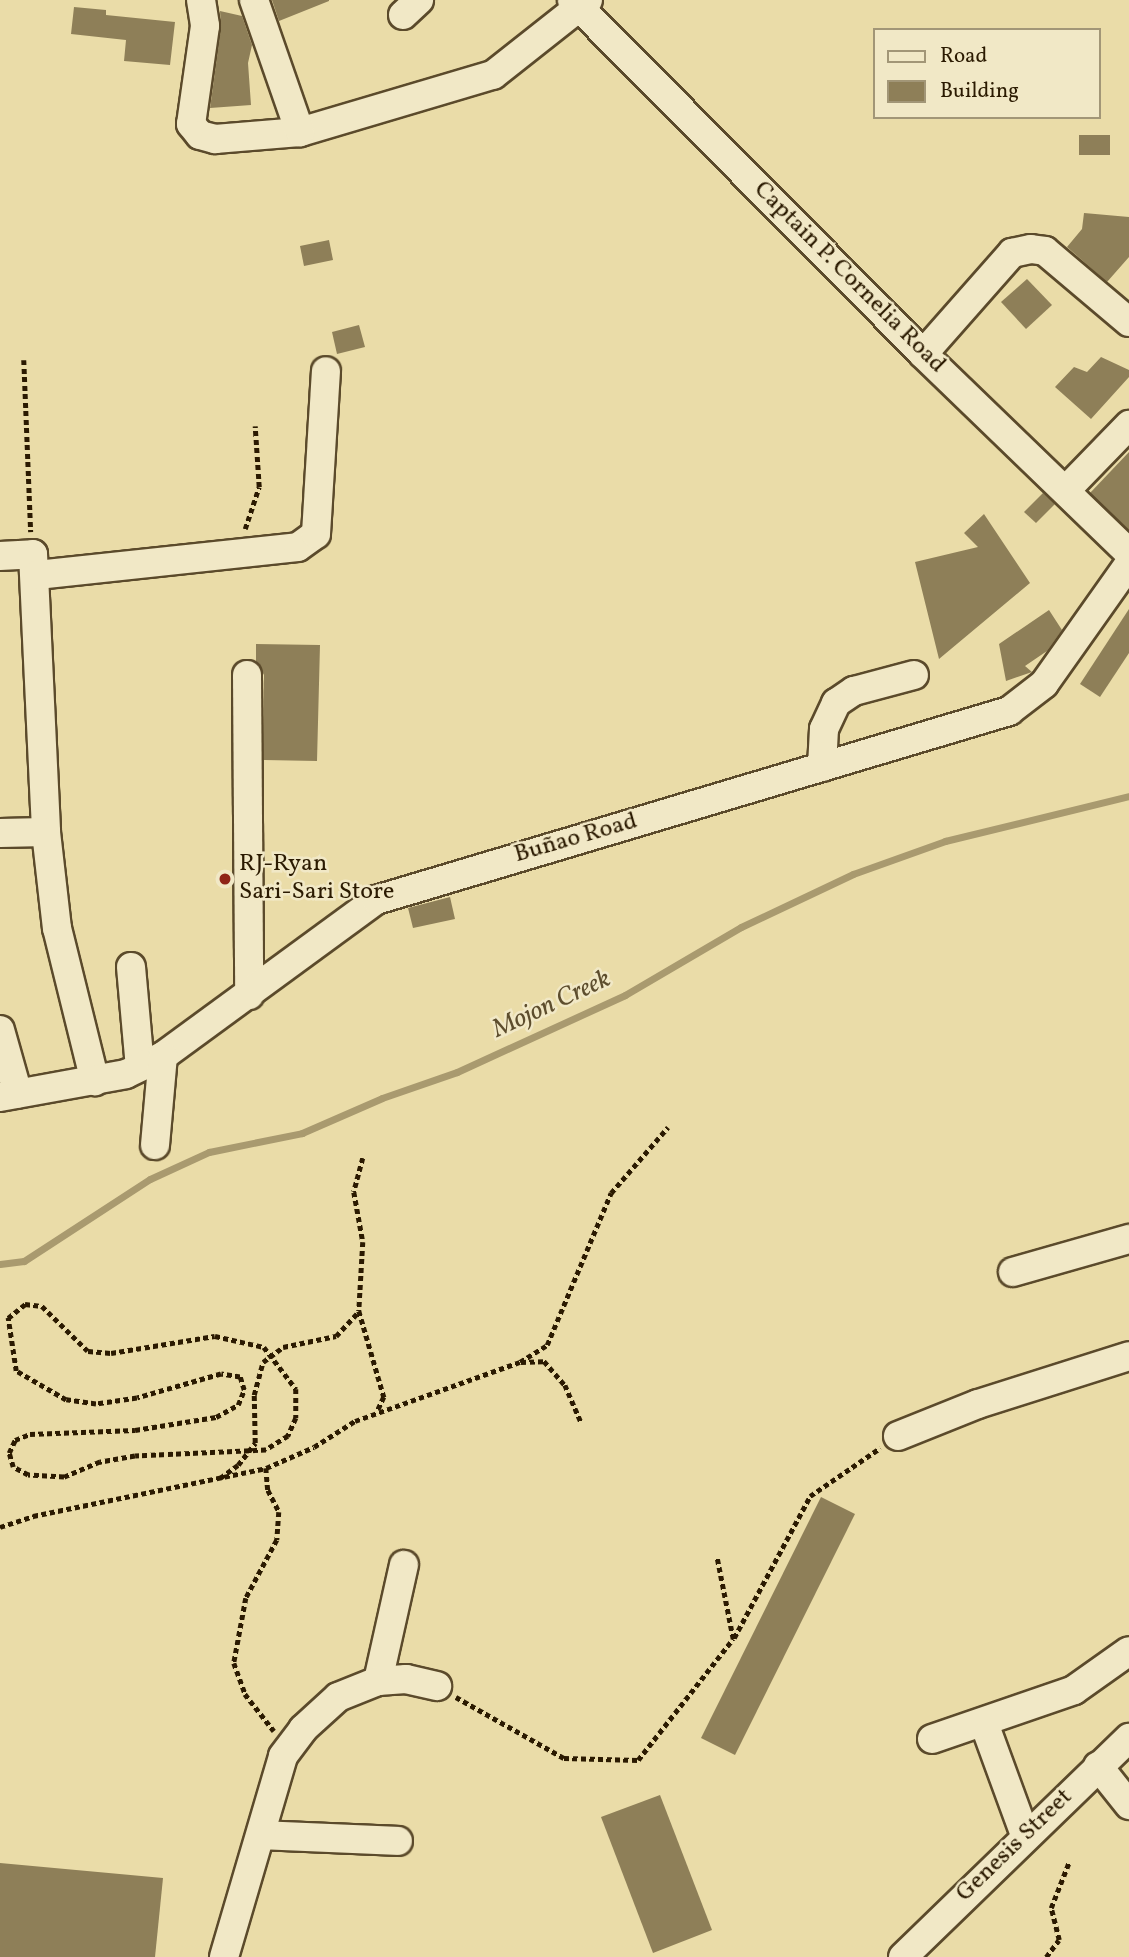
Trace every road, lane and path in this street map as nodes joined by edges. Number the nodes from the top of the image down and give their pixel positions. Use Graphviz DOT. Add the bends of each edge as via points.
graph roads {
  1 [pos="201,0"];
  2 [pos="254,0"];
  3 [pos="580,2"];
  4 [pos="300,132"];
  5 [pos="1129,322"];
  6 [pos="923,354"];
  7 [pos="24,360"];
  8 [pos="326,371"];
  9 [pos="1129,425"];
  10 [pos="254,426"];
  11 [pos="1066,490"];
  12 [pos="1127,548"];
  13 [pos="231,554"];
  14 [pos="0,556"];
  15 [pos="35,564"];
  16 [pos="247,674"];
  17 [pos="914,675"];
  18 [pos="822,767"];
  19 [pos="46,832"];
  20 [pos="0,833"];
  21 [pos="131,967"];
  22 [pos="249,995"];
  23 [pos="0,1030"];
  24 [pos="152,1061"];
  25 [pos="95,1081"];
  26 [pos="9,1096"];
  27 [pos="668,1127"];
  28 [pos="155,1145"];
  29 [pos="363,1158"];
  30 [pos="1129,1239"];
  31 [pos="1013,1272"];
  32 [pos="359,1311"];
  33 [pos="272,1356"];
  34 [pos="1129,1356"];
  35 [pos="520,1362"];
  36 [pos="377,1411"];
  37 [pos="581,1422"];
  38 [pos="898,1436"];
  39 [pos="248,1452"];
  40 [pos="266,1468"];
  41 [pos="216,1480"];
  42 [pos="0,1527"];
  43 [pos="717,1558"];
  44 [pos="404,1565"];
  45 [pos="733,1639"];
  46 [pos="1129,1651"];
  47 [pos="378,1681"];
  48 [pos="438,1686"];
  49 [pos="984,1723"];
  50 [pos="932,1738"];
  51 [pos="1129,1738"];
  52 [pos="291,1744"];
  53 [pos="1098,1766"];
  54 [pos="1129,1805"];
  55 [pos="261,1835"];
  56 [pos="1025,1835"];
  57 [pos="398,1841"];
  58 [pos="1069,1862"];
  59 [pos="224,1957"];
  60 [pos="903,1957"];
  61 [pos="1046,1957"];
  1 -- 4 [label="street" via="205,26 191,124 200,135 215,139"];
  2 -- 4 [label="street"];
  3 -- 4 [label="street" via="493,75"];
  3 -- 6 [label="street, Captain P. Cornelia Road"];
  5 -- 6 [label="street" via="1045,251 1031,249 1013,253"];
  6 -- 11 [label="street, Captain P. Cornelia Road"];
  7 -- 15 [label="path"];
  8 -- 13 [label="street" via="316,534 298,547"];
  9 -- 11 [label="street"];
  10 -- 13 [label="path" via="261,463 259,487 251,517"];
  11 -- 12 [label="street, Captain P. Cornelia Road"];
  12 -- 18 [label="street, Buñao Road" via="1044,684 1009,711"];
  13 -- 15 [label="street"];
  14 -- 15 [label="street"];
  15 -- 19 [label="street"];
  16 -- 22 [label="street"];
  17 -- 18 [label="street" via="854,691 836,703 824,729"];
  18 -- 22 [label="street, Buñao Road" via="376,900"];
  19 -- 20 [label="street"];
  19 -- 25 [label="street" via="57,928"];
  21 -- 24 [label="street"];
  22 -- 24 [label="street, Buñao Road"];
  23 -- 26 [label="street"];
  24 -- 25 [label="street, Buñao Road"];
  24 -- 28 [label="street"];
  25 -- 26 [label="street, Buñao Road"];
  27 -- 35 [label="path" via="611,1193 547,1345"];
  29 -- 32 [label="path" via="354,1192 363,1242"];
  30 -- 31 [label="street"];
  32 -- 33 [label="path" via="335,1336 282,1347"];
  32 -- 36 [label="path" via="384,1397"];
  33 -- 39 [label="path" via="257,1374 255,1443"];
  33 -- 39 [label="path" via="296,1390 296,1418 288,1436 266,1450"];
  33 -- 39 [label="path" via="245,1340 215,1336 111,1353 88,1351 42,1306 26,1304 8,1318 16,1371 66,1400 96,1404 137,1398 222,1374 240,1377 244,1390 238,1405 216,1417 135,1430 61,1431 23,1437 15,1440 9,1453 13,1467 49,1480 100,1462 135,1456"];
  34 -- 38 [label="street" via="978,1404"];
  35 -- 36 [label="path"];
  35 -- 37 [label="path" via="544,1360 565,1385"];
  36 -- 40 [label="path"];
  38 -- 45 [label="path" via="810,1496"];
  39 -- 41 [label="path"];
  40 -- 41 [label="path"];
  40 -- 52 [label="path" via="268,1490 279,1512 277,1540 246,1598 234,1663 245,1694 262,1721"];
  41 -- 42 [label="path" via="93,1503"];
  43 -- 45 [label="path"];
  44 -- 47 [label="street"];
  45 -- 48 [label="path" via="638,1760 564,1758"];
  46 -- 49 [label="street" via="1074,1690"];
  47 -- 48 [label="street" via="406,1679"];
  47 -- 52 [label="street" via="338,1697"];
  49 -- 50 [label="street"];
  49 -- 56 [label="street"];
  51 -- 53 [label="street, Genesis Street"];
  52 -- 55 [label="street" via="283,1756"];
  53 -- 54 [label="street"];
  53 -- 56 [label="street, Genesis Street"];
  55 -- 57 [label="street"];
  55 -- 59 [label="street"];
  56 -- 60 [label="street, Genesis Street"];
  58 -- 61 [label="path" via="1051,1908 1059,1940"];
}
